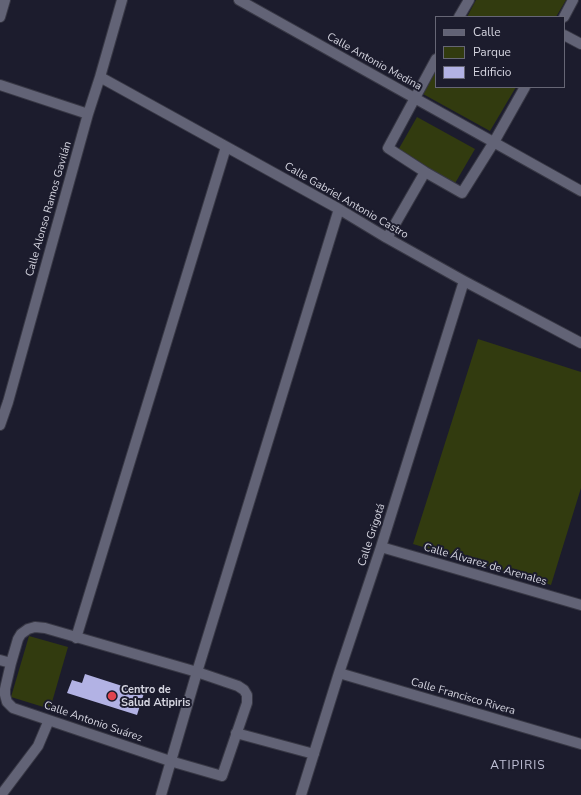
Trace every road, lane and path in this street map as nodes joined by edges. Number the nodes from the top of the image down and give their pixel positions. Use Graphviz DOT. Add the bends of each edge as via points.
graph roads {
  1 [pos="5,0"];
  2 [pos="122,0"];
  3 [pos="239,0"];
  4 [pos="469,0"];
  5 [pos="573,0"];
  6 [pos="460,16"];
  7 [pos="565,16"];
  8 [pos="0,18"];
  9 [pos="565,36"];
  10 [pos="581,44"];
  11 [pos="435,61"];
  12 [pos="100,78"];
  13 [pos="0,85"];
  14 [pos="524,88"];
  15 [pos="414,98"];
  16 [pos="88,114"];
  17 [pos="494,142"];
  18 [pos="226,147"];
  19 [pos="425,172"];
  20 [pos="581,191"];
  21 [pos="339,210"];
  22 [pos="387,238"];
  23 [pos="464,281"];
  24 [pos="581,343"];
  25 [pos="4,401"];
  26 [pos="0,425"];
  27 [pos="381,548"];
  28 [pos="581,605"];
  29 [pos="76,638"];
  30 [pos="0,660"];
  31 [pos="11,664"];
  32 [pos="196,672"];
  33 [pos="339,673"];
  34 [pos="49,720"];
  35 [pos="236,733"];
  36 [pos="581,744"];
  37 [pos="314,754"];
  38 [pos="170,761"];
  39 [pos="1,795"];
  40 [pos="161,795"];
  41 [pos="301,795"];
  1 -- 8 [label="street"];
  2 -- 12 [label="street, Calle Alonso Ramos Gavilán"];
  3 -- 15 [label="street, Calle Antonio Medina"];
  4 -- 6 [label="street"];
  5 -- 7 [label="street"];
  9 -- 10 [label="street"];
  11 -- 15 [label="street"];
  12 -- 16 [label="street, Calle Alonso Ramos Gavilán"];
  12 -- 18 [label="street, Calle Gabriel Antonio Castro"];
  13 -- 16 [label="street"];
  14 -- 17 [label="street"];
  15 -- 17 [label="street, Calle Antonio Medina"];
  15 -- 19 [label="street" via="388,148"];
  16 -- 25 [label="street, Calle Alonso Ramos Gavilán"];
  17 -- 19 [label="street" via="462,192"];
  17 -- 20 [label="street, Calle Antonio Medina"];
  18 -- 21 [label="street, Calle Gabriel Antonio Castro"];
  18 -- 29 [label="street"];
  19 -- 22 [label="street"];
  21 -- 22 [label="street, Calle Gabriel Antonio Castro"];
  21 -- 32 [label="street"];
  22 -- 23 [label="street, Calle Gabriel Antonio Castro"];
  23 -- 24 [label="street, Calle Gabriel Antonio Castro"];
  23 -- 27 [label="street, Calle Grigotá"];
  25 -- 26 [label="street, Calle Alonso Ramos Gavilán"];
  27 -- 28 [label="street, Calle Álvarez de Arenales"];
  27 -- 33 [label="street, Calle Grigotá"];
  29 -- 31 [label="street" via="40,627 28,629 18,639"];
  29 -- 32 [label="street"];
  30 -- 31 [label="street"];
  31 -- 34 [label="street, Calle Antonio Suárez" via="5,689 7,702 14,708"];
  32 -- 35 [label="street" via="244,690 247,703"];
  32 -- 38 [label="street"];
  33 -- 36 [label="street, Calle Francisco Rivera"];
  33 -- 37 [label="street, Calle Grigotá"];
  34 -- 38 [label="street, Calle Antonio Suárez"];
  34 -- 39 [label="street" via="38,746"];
  35 -- 37 [label="street"];
  35 -- 38 [label="street, Calle Antonio Suárez" via="222,776"];
  37 -- 41 [label="street, Calle Grigotá"];
  38 -- 40 [label="street"];
}
